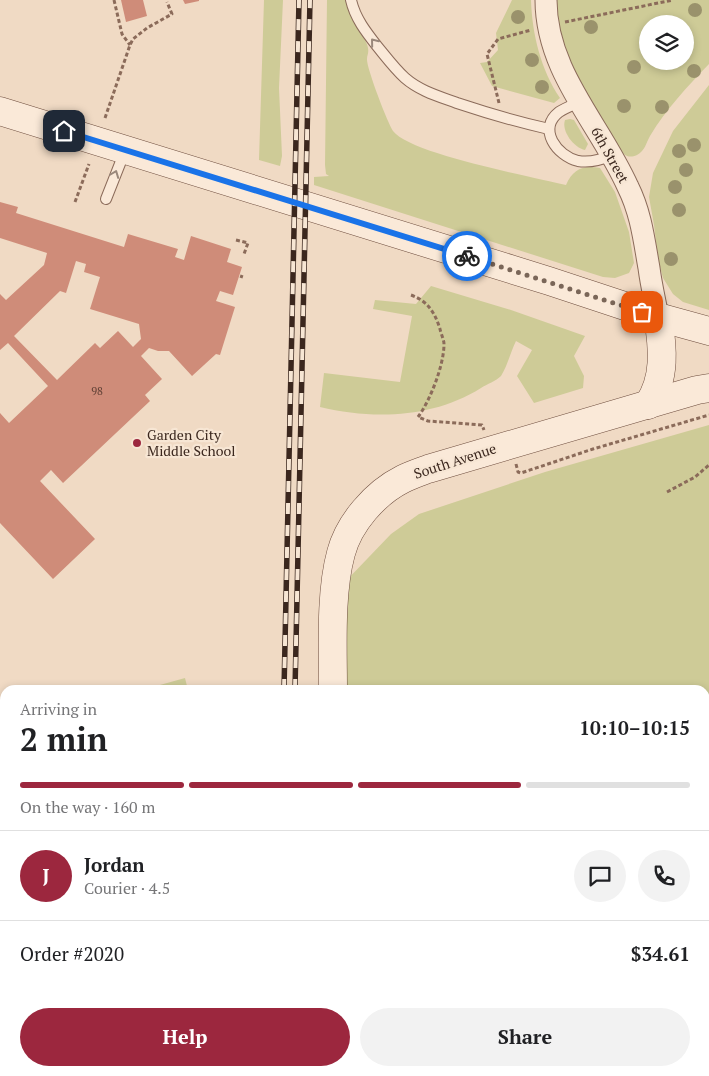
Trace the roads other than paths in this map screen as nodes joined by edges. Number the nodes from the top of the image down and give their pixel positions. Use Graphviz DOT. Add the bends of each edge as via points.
graph roads {
  1 [pos="351,0"];
  2 [pos="546,0"];
  3 [pos="580,102"];
  4 [pos="0,111"];
  5 [pos="549,129"];
  6 [pos="125,150"];
  7 [pos="612,155"];
  8 [pos="106,199"];
  9 [pos="658,317"];
  10 [pos="709,331"];
  11 [pos="705,387"];
  12 [pos="648,405"];
  13 [pos="332,685"];
  5 -- 1 [label="lane, one-way" via="428,93 405,78 364,30"];
  2 -- 3 [label="street, 6th Street" via="548,30 557,59"];
  3 -- 5 [label="lane" via="559,112"];
  3 -- 7 [label="street, 6th Street"];
  4 -- 6 [label="main road"];
  5 -- 7 [label="lane" via="553,144 578,161 595,161"];
  8 -- 6 [label="lane, one-way"];
  6 -- 9 [label="main road"];
  7 -- 9 [label="street, 6th Street" via="629,187 640,218"];
  9 -- 10 [label="main road"];
  9 -- 12 [label="main road" via="662,340 661,377"];
  11 -- 12 [label="main road, South Avenue"];
  12 -- 13 [label="main road, South Avenue" via="428,469 386,489 357,519 341,551 334,599"];
}
